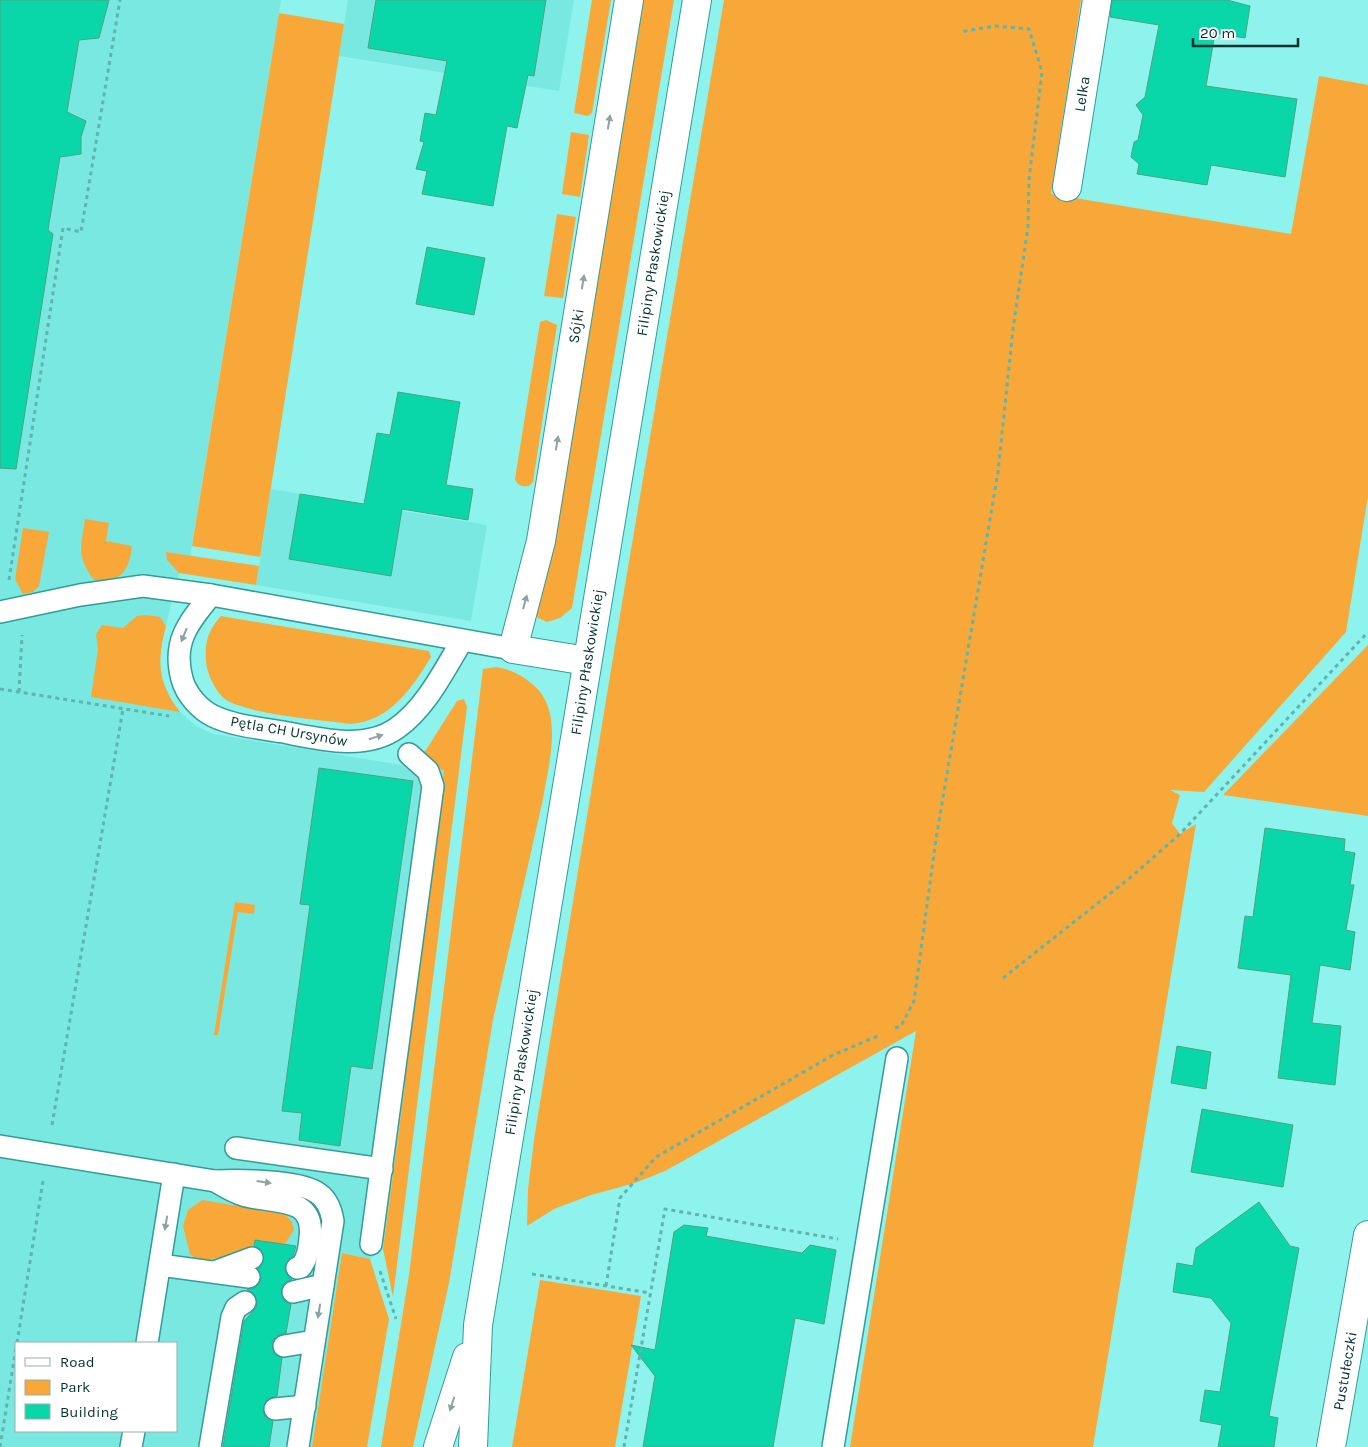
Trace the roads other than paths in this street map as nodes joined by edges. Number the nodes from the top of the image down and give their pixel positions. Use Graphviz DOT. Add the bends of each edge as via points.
graph roads {
  1 [pos="629,0"];
  2 [pos="697,0"];
  3 [pos="1097,0"];
  4 [pos="1067,187"];
  5 [pos="211,595"];
  6 [pos="0,612"];
  7 [pos="462,641"];
  8 [pos="513,649"];
  9 [pos="587,661"];
  10 [pos="409,754"];
  11 [pos="897,1058"];
  12 [pos="0,1146"];
  13 [pos="236,1148"];
  14 [pos="382,1169"];
  15 [pos="174,1174"];
  16 [pos="215,1181"];
  17 [pos="1368,1235"];
  18 [pos="371,1244"];
  19 [pos="302,1256"];
  20 [pos="160,1265"];
  21 [pos="250,1267"];
  22 [pos="323,1285"];
  23 [pos="293,1292"];
  24 [pos="245,1302"];
  25 [pos="478,1325"];
  26 [pos="314,1341"];
  27 [pos="147,1342"];
  28 [pos="284,1346"];
  29 [pos="305,1406"];
  30 [pos="275,1409"];
  31 [pos="210,1447"];
  32 [pos="298,1447"];
  33 [pos="438,1447"];
  34 [pos="473,1447"];
  35 [pos="833,1447"];
  36 [pos="1331,1447"];
  8 -- 1 [label="main road, Sójki, one-way" via="541,541"];
  2 -- 9 [label="main road, Filipiny Płaskowickiej"];
  3 -- 4 [label="main road, Lelka"];
  5 -- 6 [label="lane" via="143,586 80,594"];
  5 -- 7 [label="lane"];
  5 -- 7 [label="lane, Pętla CH Ursynów, one-way" via="192,618 178,651 180,672 190,696 212,716 228,722 293,734 357,742 397,729 430,692"];
  7 -- 8 [label="lane"];
  8 -- 9 [label="main road"];
  9 -- 25 [label="main road, Filipiny Płaskowickiej"];
  10 -- 14 [label="lane" via="428,771 433,786"];
  11 -- 35 [label="lane"];
  12 -- 15 [label="lane"];
  13 -- 14 [label="lane"];
  14 -- 18 [label="lane"];
  15 -- 16 [label="lane"];
  15 -- 20 [label="lane, one-way"];
  16 -- 19 [label="lane" via="243,1195 284,1202 302,1209 311,1224"];
  16 -- 22 [label="lane, one-way" via="248,1179 302,1187 321,1196 328,1203 333,1221"];
  17 -- 36 [label="main road, Pustułeczki"];
  20 -- 21 [label="lane" via="217,1272"];
  20 -- 27 [label="lane"];
  22 -- 23 [label="lane"];
  22 -- 26 [label="lane, one-way"];
  24 -- 31 [label="lane" via="234,1310 231,1356 221,1415"];
  25 -- 33 [label="main road, Filipiny Płaskowickiej, one-way"];
  25 -- 34 [label="main road, Filipiny Płaskowickiej"];
  26 -- 28 [label="lane"];
  26 -- 29 [label="lane"];
  29 -- 30 [label="lane"];
  29 -- 32 [label="lane"];
}
